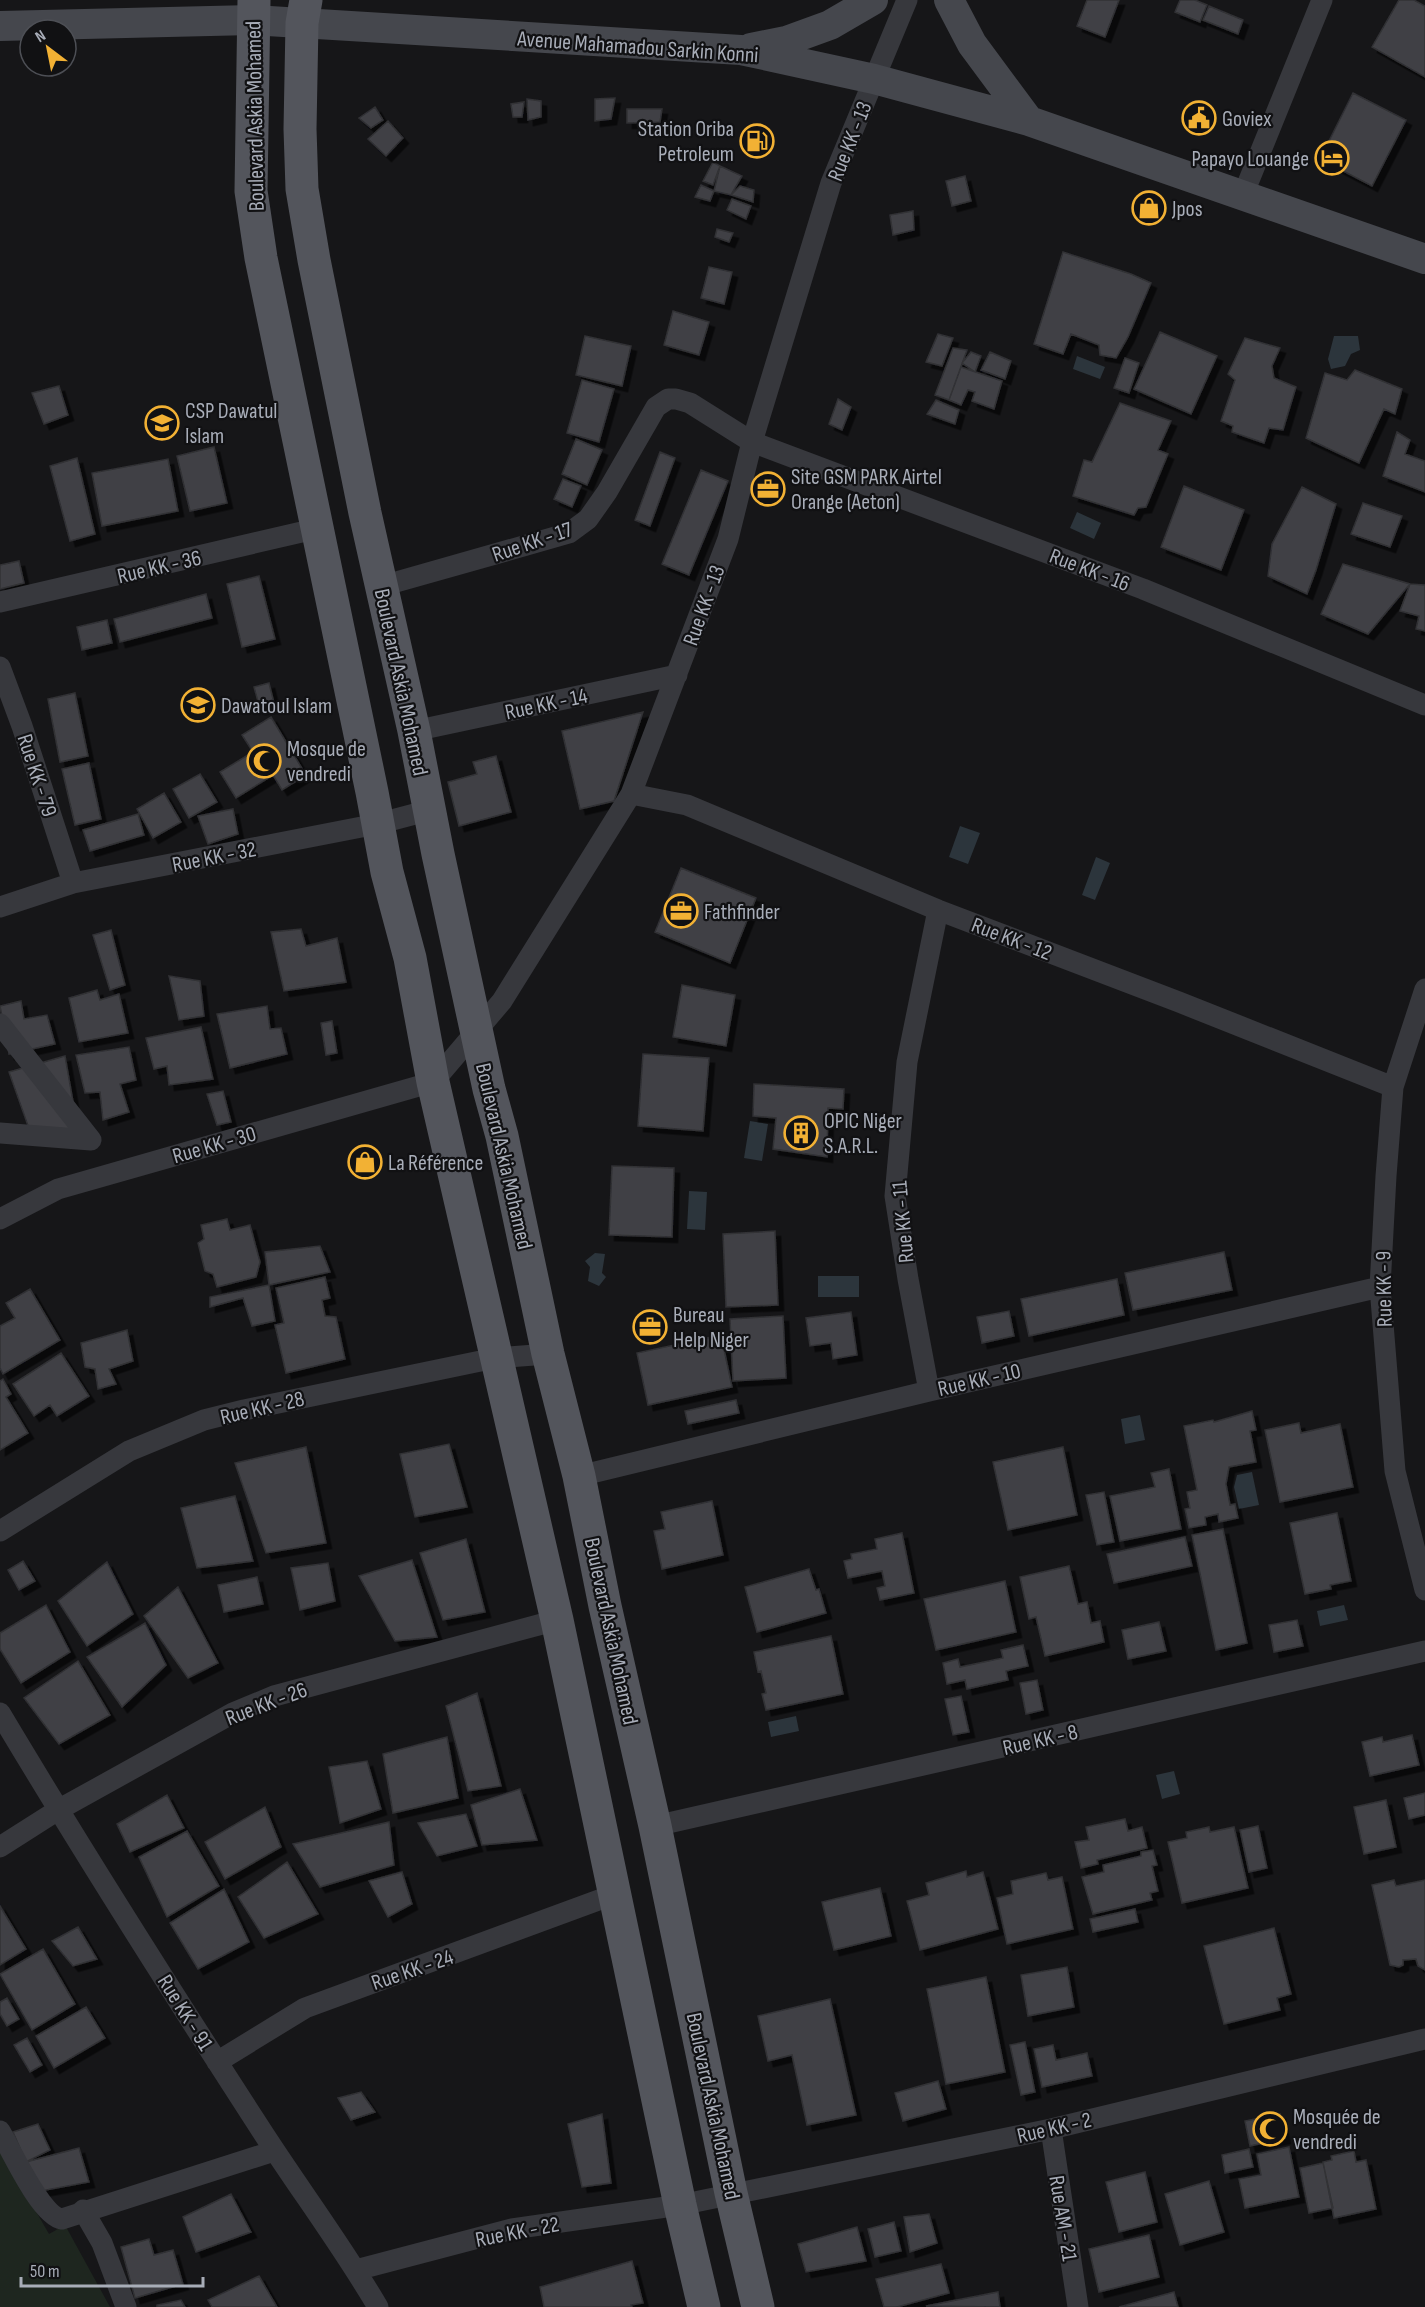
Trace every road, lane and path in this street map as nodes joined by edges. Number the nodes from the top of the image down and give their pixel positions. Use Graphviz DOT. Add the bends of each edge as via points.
graph roads {
  1 [pos="873,0"];
  2 [pos="907,0"];
  3 [pos="949,0"];
  4 [pos="1322,0"];
  5 [pos="253,10"];
  6 [pos="304,12"];
  7 [pos="0,26"];
  8 [pos="741,50"];
  9 [pos="874,79"];
  10 [pos="1029,121"];
  11 [pos="1243,195"];
  12 [pos="1425,259"];
  13 [pos="690,403"];
  14 [pos="752,442"];
  15 [pos="319,528"];
  16 [pos="382,586"];
  17 [pos="0,602"];
  18 [pos="0,667"];
  19 [pos="677,675"];
  20 [pos="1425,705"];
  21 [pos="414,731"];
  22 [pos="631,794"];
  23 [pos="430,810"];
  24 [pos="376,824"];
  25 [pos="73,883"];
  26 [pos="0,907"];
  27 [pos="938,910"];
  28 [pos="1425,989"];
  29 [pos="0,1024"];
  30 [pos="477,1032"];
  31 [pos="433,1082"];
  32 [pos="1394,1087"];
  33 [pos="0,1133"];
  34 [pos="0,1219"];
  35 [pos="1380,1287"];
  36 [pos="549,1354"];
  37 [pos="495,1358"];
  38 [pos="929,1391"];
  39 [pos="579,1476"];
  40 [pos="0,1531"];
  41 [pos="1425,1590"];
  42 [pos="557,1620"];
  43 [pos="1425,1651"];
  44 [pos="0,1713"];
  45 [pos="58,1810"];
  46 [pos="655,1827"];
  47 [pos="0,1847"];
  48 [pos="615,1894"];
  49 [pos="1425,2039"];
  50 [pos="217,2062"];
  51 [pos="1051,2129"];
  52 [pos="0,2131"];
  53 [pos="274,2151"];
  54 [pos="731,2193"];
  55 [pos="680,2205"];
  56 [pos="83,2211"];
  57 [pos="356,2270"];
  58 [pos="126,2307"];
  59 [pos="378,2307"];
  60 [pos="704,2307"];
  61 [pos="758,2307"];
  62 [pos="1078,2307"];
  1 -- 8 [label="street" via="830,25 786,41"];
  2 -- 9 [label="street, Rue KK - 13"];
  3 -- 10 [label="street" via="972,45"];
  4 -- 11 [label="street"];
  5 -- 6 [label="street, Avenue Mahamadou Sarkin Konni"];
  5 -- 7 [label="street, Avenue Mahamadou Sarkin Konni"];
  5 -- 15 [label="main road, Boulevard Askia Mohamed" via="251,191 261,258"];
  6 -- 8 [label="street, Avenue Mahamadou Sarkin Konni"];
  6 -- 16 [label="main road, Boulevard Askia Mohamed" via="302,189 364,513"];
  8 -- 9 [label="street, Avenue Mahamadou Sarkin Konni"];
  9 -- 10 [label="street, Avenue Mahamadou Sarkin Konni"];
  9 -- 14 [label="street, Rue KK - 13" via="831,183"];
  10 -- 11 [label="street, Avenue Mahamadou Sarkin Konni"];
  11 -- 12 [label="street, Avenue Mahamadou Sarkin Konni"];
  13 -- 14 [label="street, Rue KK - 16"];
  13 -- 16 [label="street, Rue KK - 17" via="668,399 656,407 607,492 588,519 568,533"];
  14 -- 19 [label="street, Rue KK - 13" via="728,539"];
  14 -- 20 [label="street, Rue KK - 16" via="1143,590"];
  15 -- 17 [label="street, Rue KK - 36"];
  15 -- 24 [label="main road, Boulevard Askia Mohamed"];
  16 -- 21 [label="main road, Boulevard Askia Mohamed"];
  18 -- 25 [label="street, Rue KK - 79"];
  19 -- 21 [label="street, Rue KK - 14"];
  19 -- 22 [label="street, Rue KK - 13"];
  21 -- 23 [label="main road, Boulevard Askia Mohamed"];
  22 -- 27 [label="street, Rue KK - 12" via="687,805"];
  22 -- 30 [label="street, Rue KK - 13" via="502,1001"];
  23 -- 24 [label="street, Rue KK - 32"];
  23 -- 30 [label="main road, Boulevard Askia Mohamed"];
  24 -- 25 [label="street, Rue KK - 32"];
  24 -- 31 [label="main road, Boulevard Askia Mohamed" via="410,958"];
  25 -- 26 [label="street, Rue KK - 32"];
  27 -- 32 [label="street, Rue KK - 12"];
  27 -- 38 [label="street, Rue KK - 11" via="907,1062 895,1196"];
  28 -- 32 [label="street, Rue KK - 9"];
  29 -- 33 [label="street" via="91,1140"];
  30 -- 31 [label="street, Rue KK - 13"];
  30 -- 36 [label="main road, Boulevard Askia Mohamed"];
  31 -- 34 [label="street, Rue KK - 30" via="58,1189"];
  31 -- 37 [label="main road, Boulevard Askia Mohamed"];
  32 -- 35 [label="street, Rue KK - 9"];
  35 -- 38 [label="street, Rue KK - 10"];
  35 -- 41 [label="street, Rue KK - 9" via="1395,1471"];
  36 -- 37 [label="street, Rue KK - 28"];
  36 -- 39 [label="main road, Boulevard Askia Mohamed"];
  37 -- 40 [label="street, Rue KK - 28" via="204,1420 129,1451"];
  37 -- 42 [label="main road, Boulevard Askia Mohamed"];
  38 -- 39 [label="street, Rue KK - 10"];
  39 -- 46 [label="main road, Boulevard Askia Mohamed"];
  42 -- 45 [label="street, Rue KK - 26" via="274,1696 233,1713"];
  42 -- 48 [label="main road, Boulevard Askia Mohamed"];
  43 -- 46 [label="street, Rue KK - 8"];
  44 -- 45 [label="street, Rue KK - 91"];
  45 -- 47 [label="street, Rue KK - 26"];
  45 -- 50 [label="street, Rue KK - 91"];
  46 -- 54 [label="main road, Boulevard Askia Mohamed"];
  48 -- 50 [label="street, Rue KK - 24" via="305,2008"];
  48 -- 55 [label="main road, Boulevard Askia Mohamed"];
  49 -- 51 [label="street, Rue KK - 2"];
  50 -- 53 [label="street, Rue KK - 91"];
  51 -- 54 [label="street, Rue KK - 2"];
  51 -- 62 [label="street, Rue AM - 21"];
  52 -- 56 [label="street" via="28,2182 52,2215 62,2219"];
  53 -- 56 [label="street"];
  53 -- 57 [label="street, Rue KK - 91"];
  54 -- 55 [label="street, Rue KK - 2"];
  54 -- 61 [label="main road, Boulevard Askia Mohamed"];
  55 -- 57 [label="street, Rue KK - 22" via="512,2229"];
  55 -- 60 [label="main road, Boulevard Askia Mohamed"];
  56 -- 58 [label="street" via="102,2243"];
  57 -- 59 [label="street, Rue KK - 91"];
}
